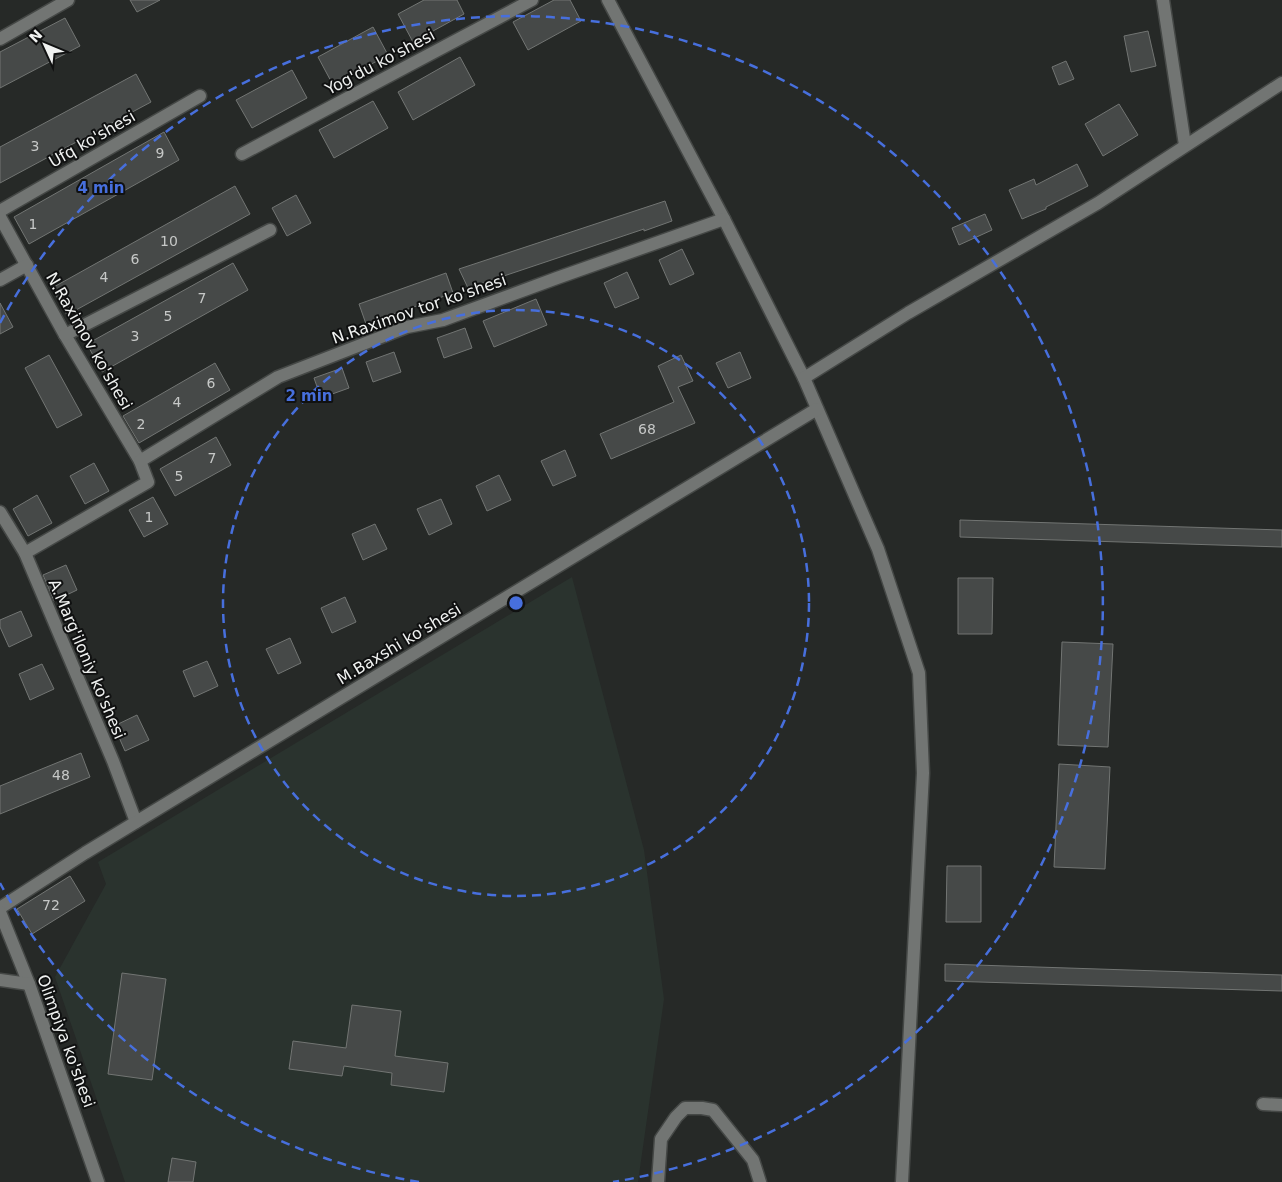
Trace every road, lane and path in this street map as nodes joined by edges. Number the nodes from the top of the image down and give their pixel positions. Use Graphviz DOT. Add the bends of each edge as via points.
graph roads {
  1 [pos="68,0"];
  2 [pos="532,0"];
  3 [pos="608,0"];
  4 [pos="1164,0"];
  5 [pos="0,39"];
  6 [pos="1282,83"];
  7 [pos="200,96"];
  8 [pos="1185,145"];
  9 [pos="242,154"];
  10 [pos="0,210"];
  11 [pos="0,217"];
  12 [pos="724,219"];
  13 [pos="270,230"];
  14 [pos="27,264"];
  15 [pos="0,280"];
  16 [pos="65,335"];
  17 [pos="804,378"];
  18 [pos="817,409"];
  19 [pos="140,461"];
  20 [pos="0,512"];
  21 [pos="25,554"];
  22 [pos="136,822"];
  23 [pos="0,908"];
  24 [pos="0,912"];
  25 [pos="0,980"];
  26 [pos="29,984"];
  27 [pos="1263,1104"];
  28 [pos="1282,1105"];
  29 [pos="98,1182"];
  30 [pos="658,1182"];
  31 [pos="760,1182"];
  32 [pos="902,1182"];
  1 -- 5 [label="street"];
  2 -- 9 [label="street, Yog'du ko'shesi"];
  3 -- 12 [label="street"];
  4 -- 8 [label="street"];
  6 -- 8 [label="street"];
  7 -- 10 [label="street, Ufq ko'shesi"];
  8 -- 17 [label="street" via="1098,203"];
  11 -- 14 [label="street, N.Raximov ko'shesi"];
  12 -- 17 [label="street"];
  12 -- 19 [label="street, N.Raximov tor ko'shesi" via="443,320 407,327 278,377"];
  13 -- 16 [label="street"];
  14 -- 15 [label="street"];
  14 -- 16 [label="street, N.Raximov ko'shesi"];
  16 -- 19 [label="street, N.Raximov ko'shesi"];
  17 -- 18 [label="street"];
  18 -- 22 [label="street, M.Baxshi ko'shesi"];
  18 -- 32 [label="street" via="878,549 919,673 924,773"];
  19 -- 21 [label="street, N.Raximov ko'shesi" via="148,482"];
  20 -- 21 [label="street, A.Marg'iloniy ko'shesi"];
  21 -- 22 [label="street, A.Marg'iloniy ko'shesi"];
  22 -- 23 [label="street, M.Baxshi ko'shesi"];
  24 -- 26 [label="street, Olimpiya ko'shesi"];
  25 -- 26 [label="street"];
  26 -- 29 [label="street, Olimpiya ko'shesi"];
  27 -- 28 [label="street"];
  30 -- 31 [label="street" via="661,1139 685,1108 702,1108 712,1110 753,1160"];
}
